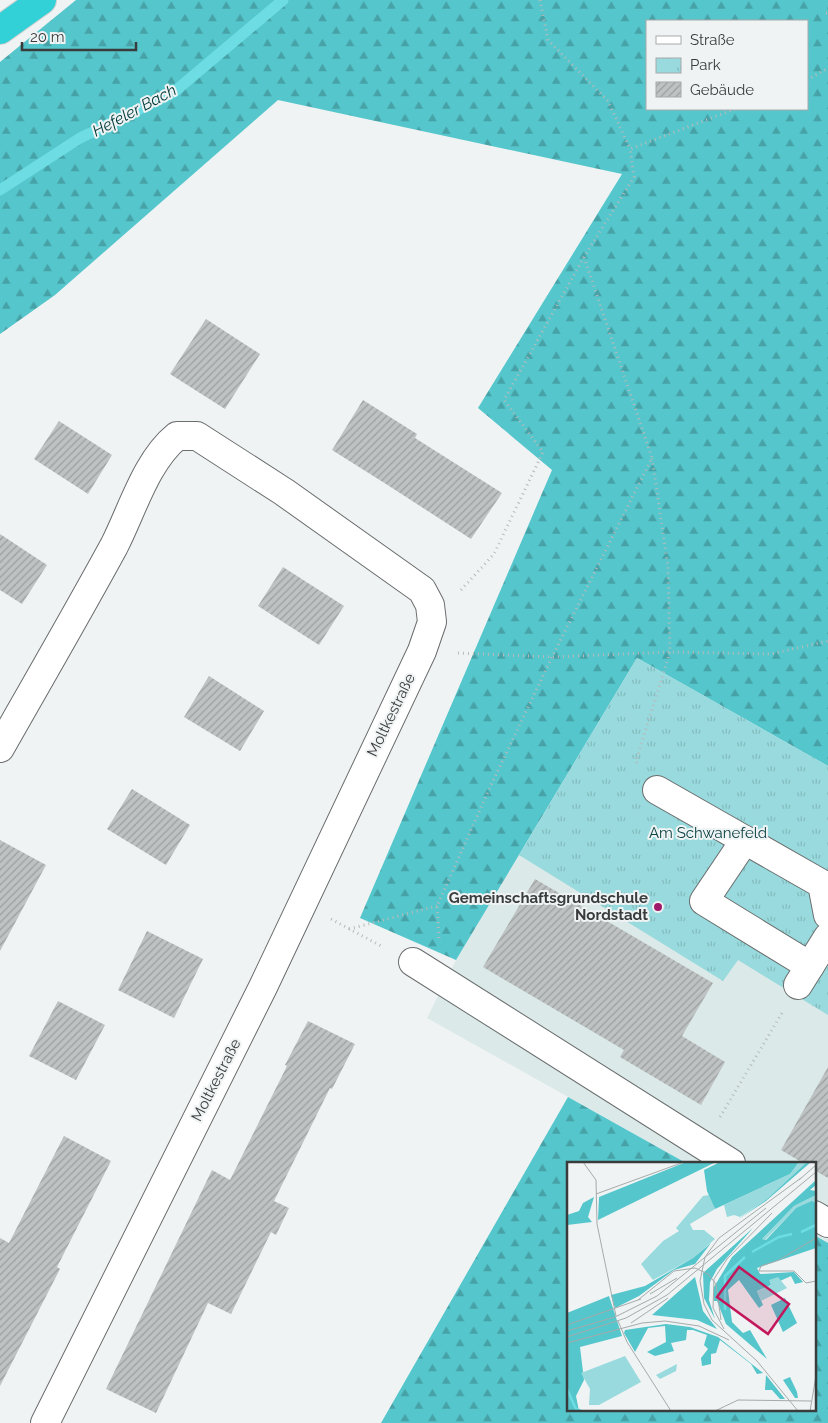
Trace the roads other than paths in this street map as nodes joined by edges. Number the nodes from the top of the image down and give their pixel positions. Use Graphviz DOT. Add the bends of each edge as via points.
graph roads {
  1 [pos="42,0"];
  2 [pos="0,30"];
  3 [pos="0,748"];
  4 [pos="657,790"];
  5 [pos="745,840"];
  6 [pos="828,915"];
  7 [pos="828,937"];
  8 [pos="413,962"];
  9 [pos="729,1162"];
  10 [pos="816,1216"];
  11 [pos="828,1223"];
  12 [pos="45,1423"];
  1 -- 2 [label="highway"];
  3 -- 12 [label="street, Moltkestraße" via="114,546 156,458 177,436 196,436 284,492 422,590 430,605 432,622 422,651 263,987"];
  4 -- 5 [label="street"];
  5 -- 6 [label="street" via="822,884"];
  5 -- 7 [label="street" via="704,901 804,975"];
  8 -- 9 [label="street"];
  10 -- 11 [label="street"];
}
